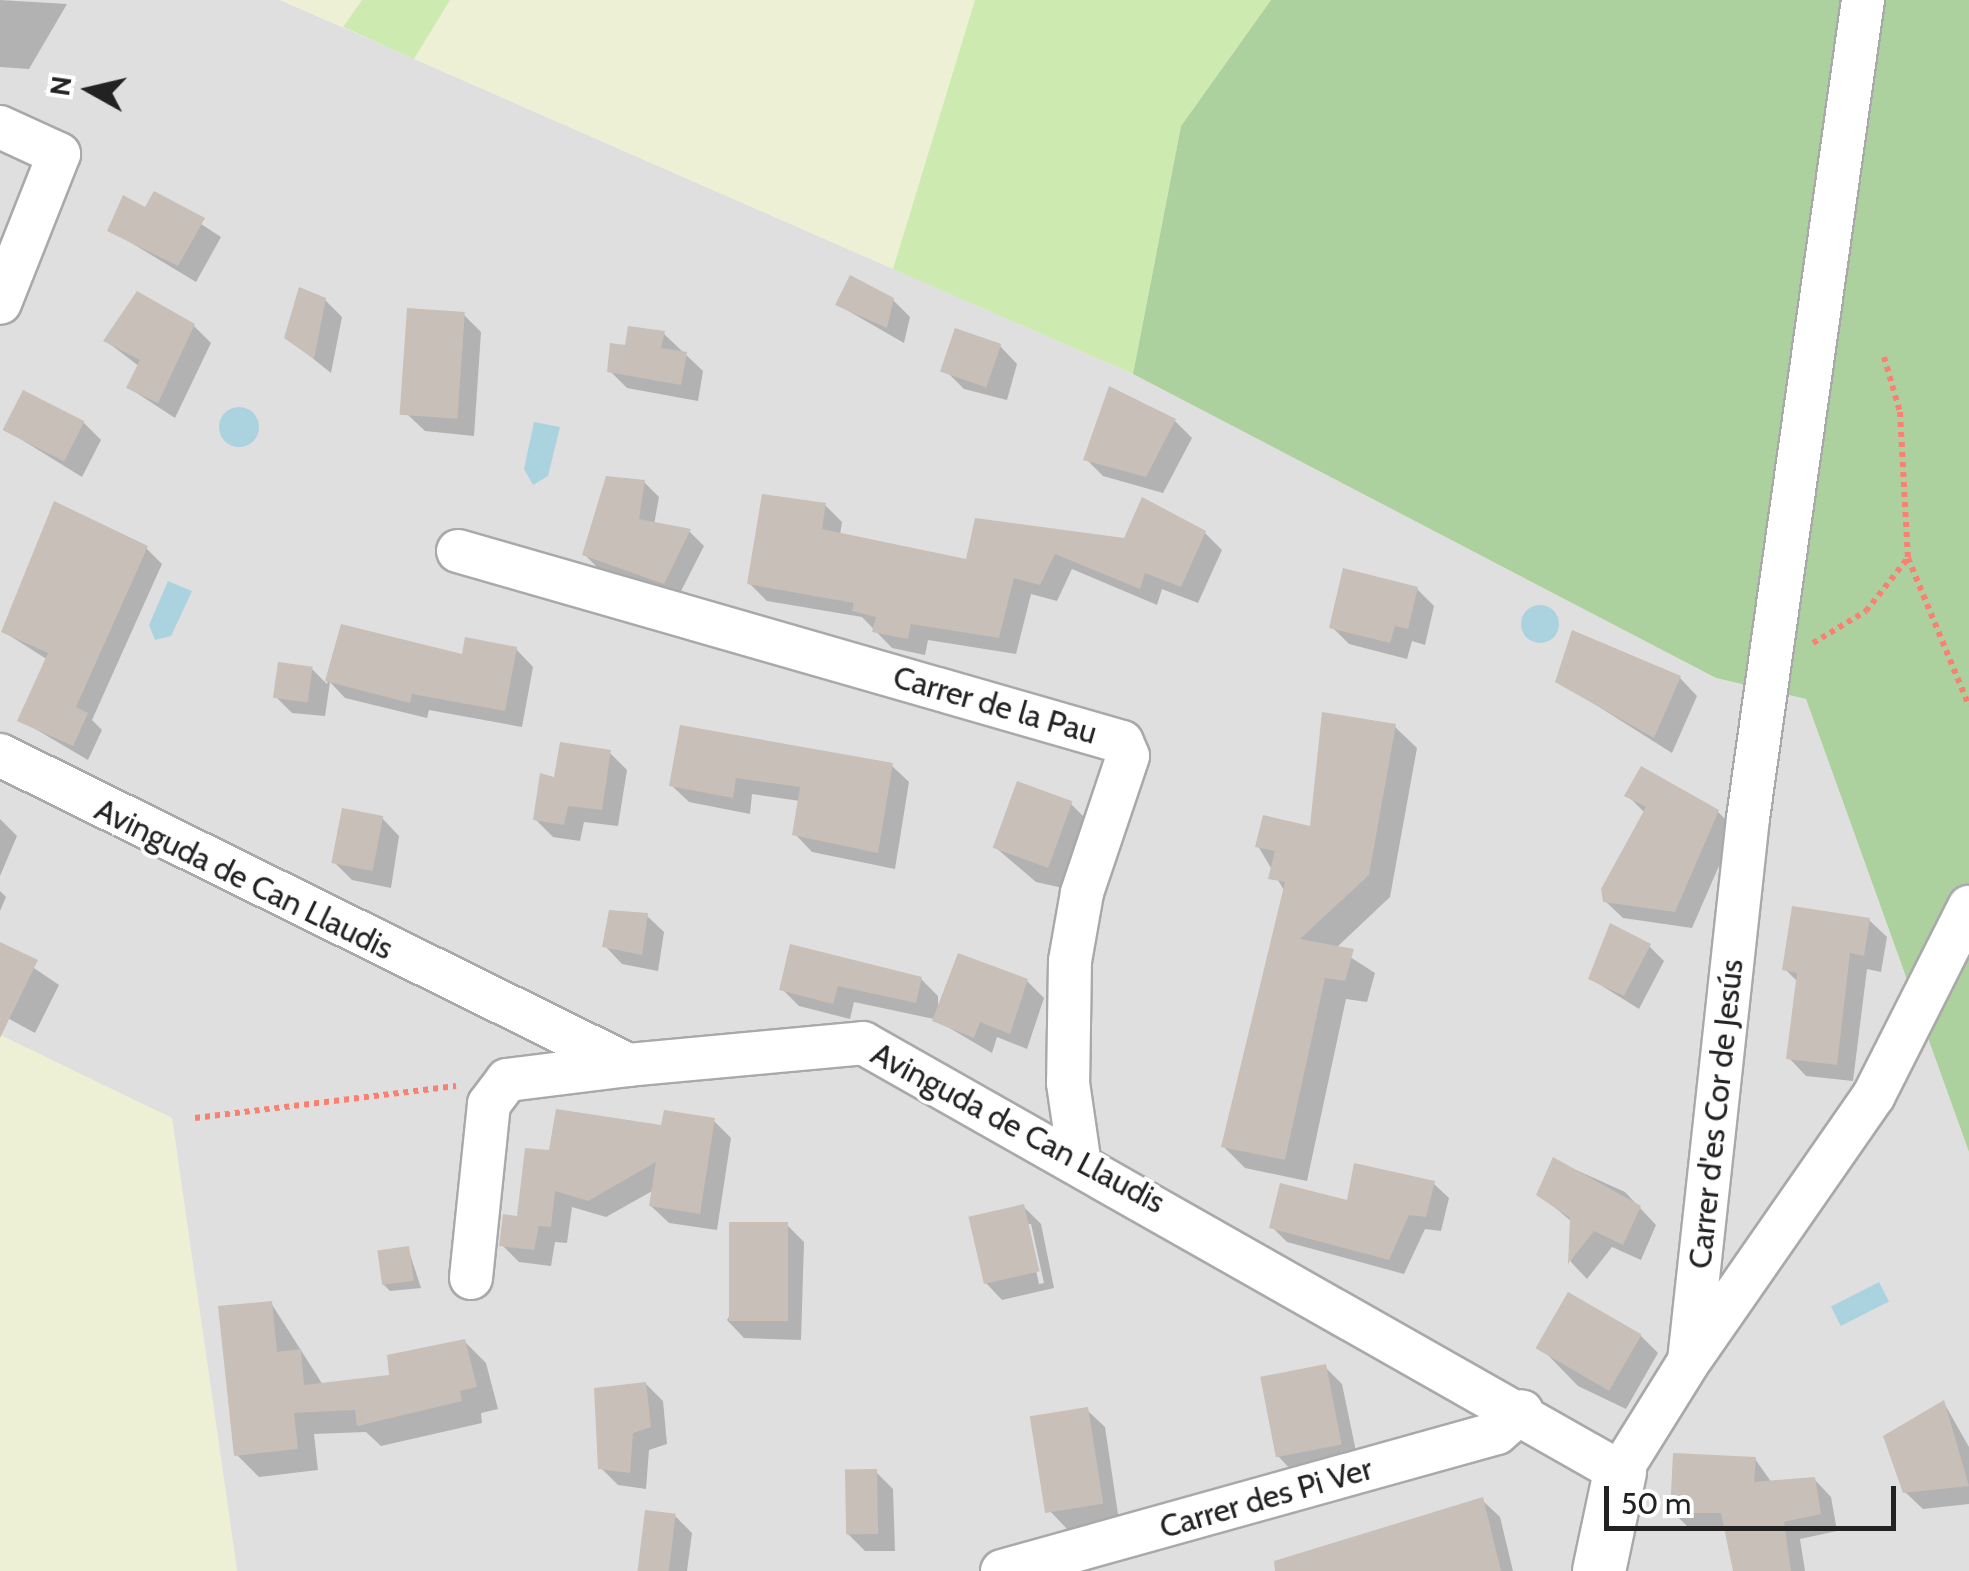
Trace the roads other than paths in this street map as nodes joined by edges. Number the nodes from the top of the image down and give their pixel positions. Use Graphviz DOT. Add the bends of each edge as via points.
graph roads {
  1 [pos="1862,0"];
  2 [pos="0,127"];
  3 [pos="0,303"];
  4 [pos="458,551"];
  5 [pos="0,755"];
  6 [pos="1969,907"];
  7 [pos="628,1065"];
  8 [pos="1080,1158"];
  9 [pos="471,1278"];
  10 [pos="1689,1361"];
  11 [pos="1522,1411"];
  12 [pos="1620,1472"];
  13 [pos="1002,1571"];
  14 [pos="1598,1571"];
  1 -- 10 [label="street, Carrer d'es Cor de Jesús" via="1773,636"];
  2 -- 3 [label="street" via="59,154"];
  4 -- 8 [label="street, Carrer de la Pau" via="1122,742 1128,756 1082,893 1070,961 1068,1083"];
  5 -- 7 [label="street, Avinguda de Can Llaudis"];
  6 -- 10 [label="street" via="1874,1095"];
  7 -- 8 [label="street, Avinguda de Can Llaudis" via="863,1043"];
  7 -- 9 [label="street" via="507,1080 489,1104"];
  8 -- 11 [label="street, Avinguda de Can Llaudis"];
  10 -- 12 [label="street, Carrer d'es Cor de Jesús"];
  11 -- 12 [label="street, Avinguda de Can Llaudis"];
  11 -- 13 [label="street, Carrer des Pi Ver" via="1497,1433"];
  12 -- 14 [label="street, Carrer d'es Cor de Jesús"];
}
